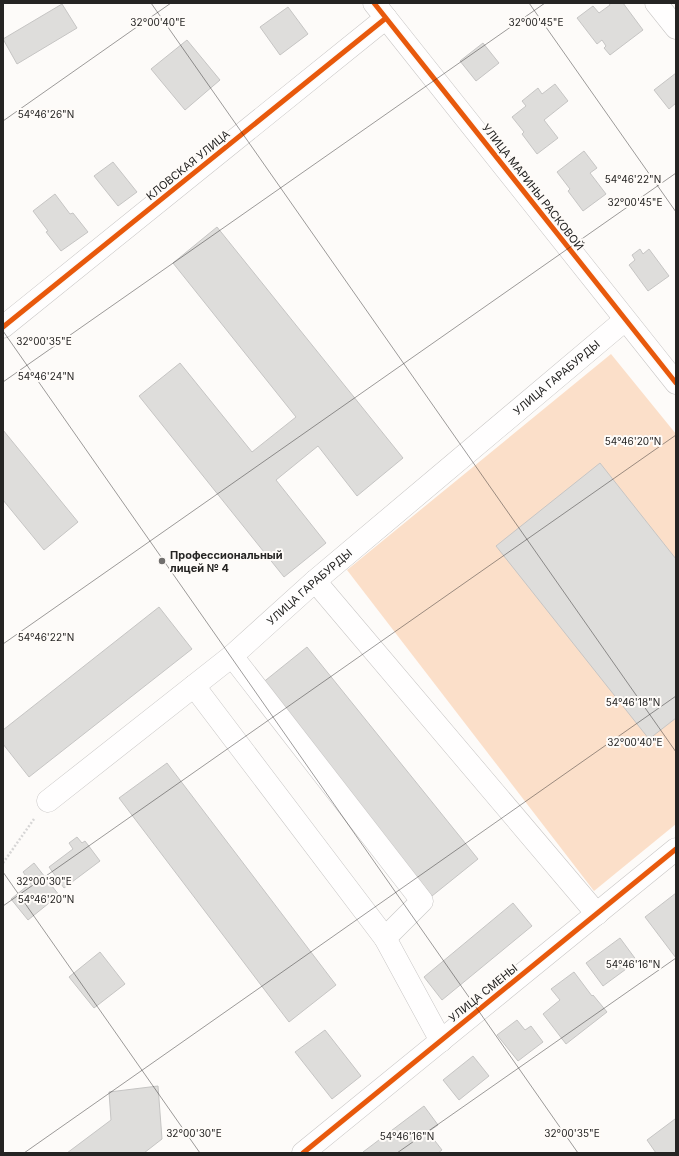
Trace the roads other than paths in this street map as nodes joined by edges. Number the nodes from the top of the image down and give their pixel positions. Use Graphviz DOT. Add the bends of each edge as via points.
graph roads {
  1 [pos="656,3"];
  2 [pos="380,11"];
  3 [pos="676,28"];
  4 [pos="625,320"];
  5 [pos="3,327"];
  6 [pos="676,383"];
  7 [pos="316,581"];
  8 [pos="232,656"];
  9 [pos="194,686"];
  10 [pos="48,801"];
  11 [pos="676,849"];
  12 [pos="597,914"];
  13 [pos="385,938"];
  14 [pos="441,1041"];
  15 [pos="303,1153"];
  1 -- 3 [label="street"];
  2 -- 4 [label="street, УЛИЦА МАРИНЫ РАСКОВОЙ"];
  2 -- 5 [label="street, КЛОВСКАЯ УЛИЦА"];
  4 -- 6 [label="street, УЛИЦА МАРИНЫ РАСКОВОЙ"];
  4 -- 7 [label="street, УЛИЦА ГАРАБУРДЫ"];
  7 -- 8 [label="street, УЛИЦА ГАРАБУРДЫ"];
  7 -- 12 [label="street"];
  8 -- 9 [label="street, УЛИЦА ГАРАБУРДЫ"];
  8 -- 13 [label="street" via="422,901"];
  9 -- 10 [label="street, УЛИЦА ГАРАБУРДЫ"];
  9 -- 13 [label="street"];
  11 -- 12 [label="street, УЛИЦА СМЕНЫ"];
  12 -- 14 [label="street, УЛИЦА СМЕНЫ"];
  13 -- 14 [label="street"];
  14 -- 15 [label="street, УЛИЦА СМЕНЫ"];
}
